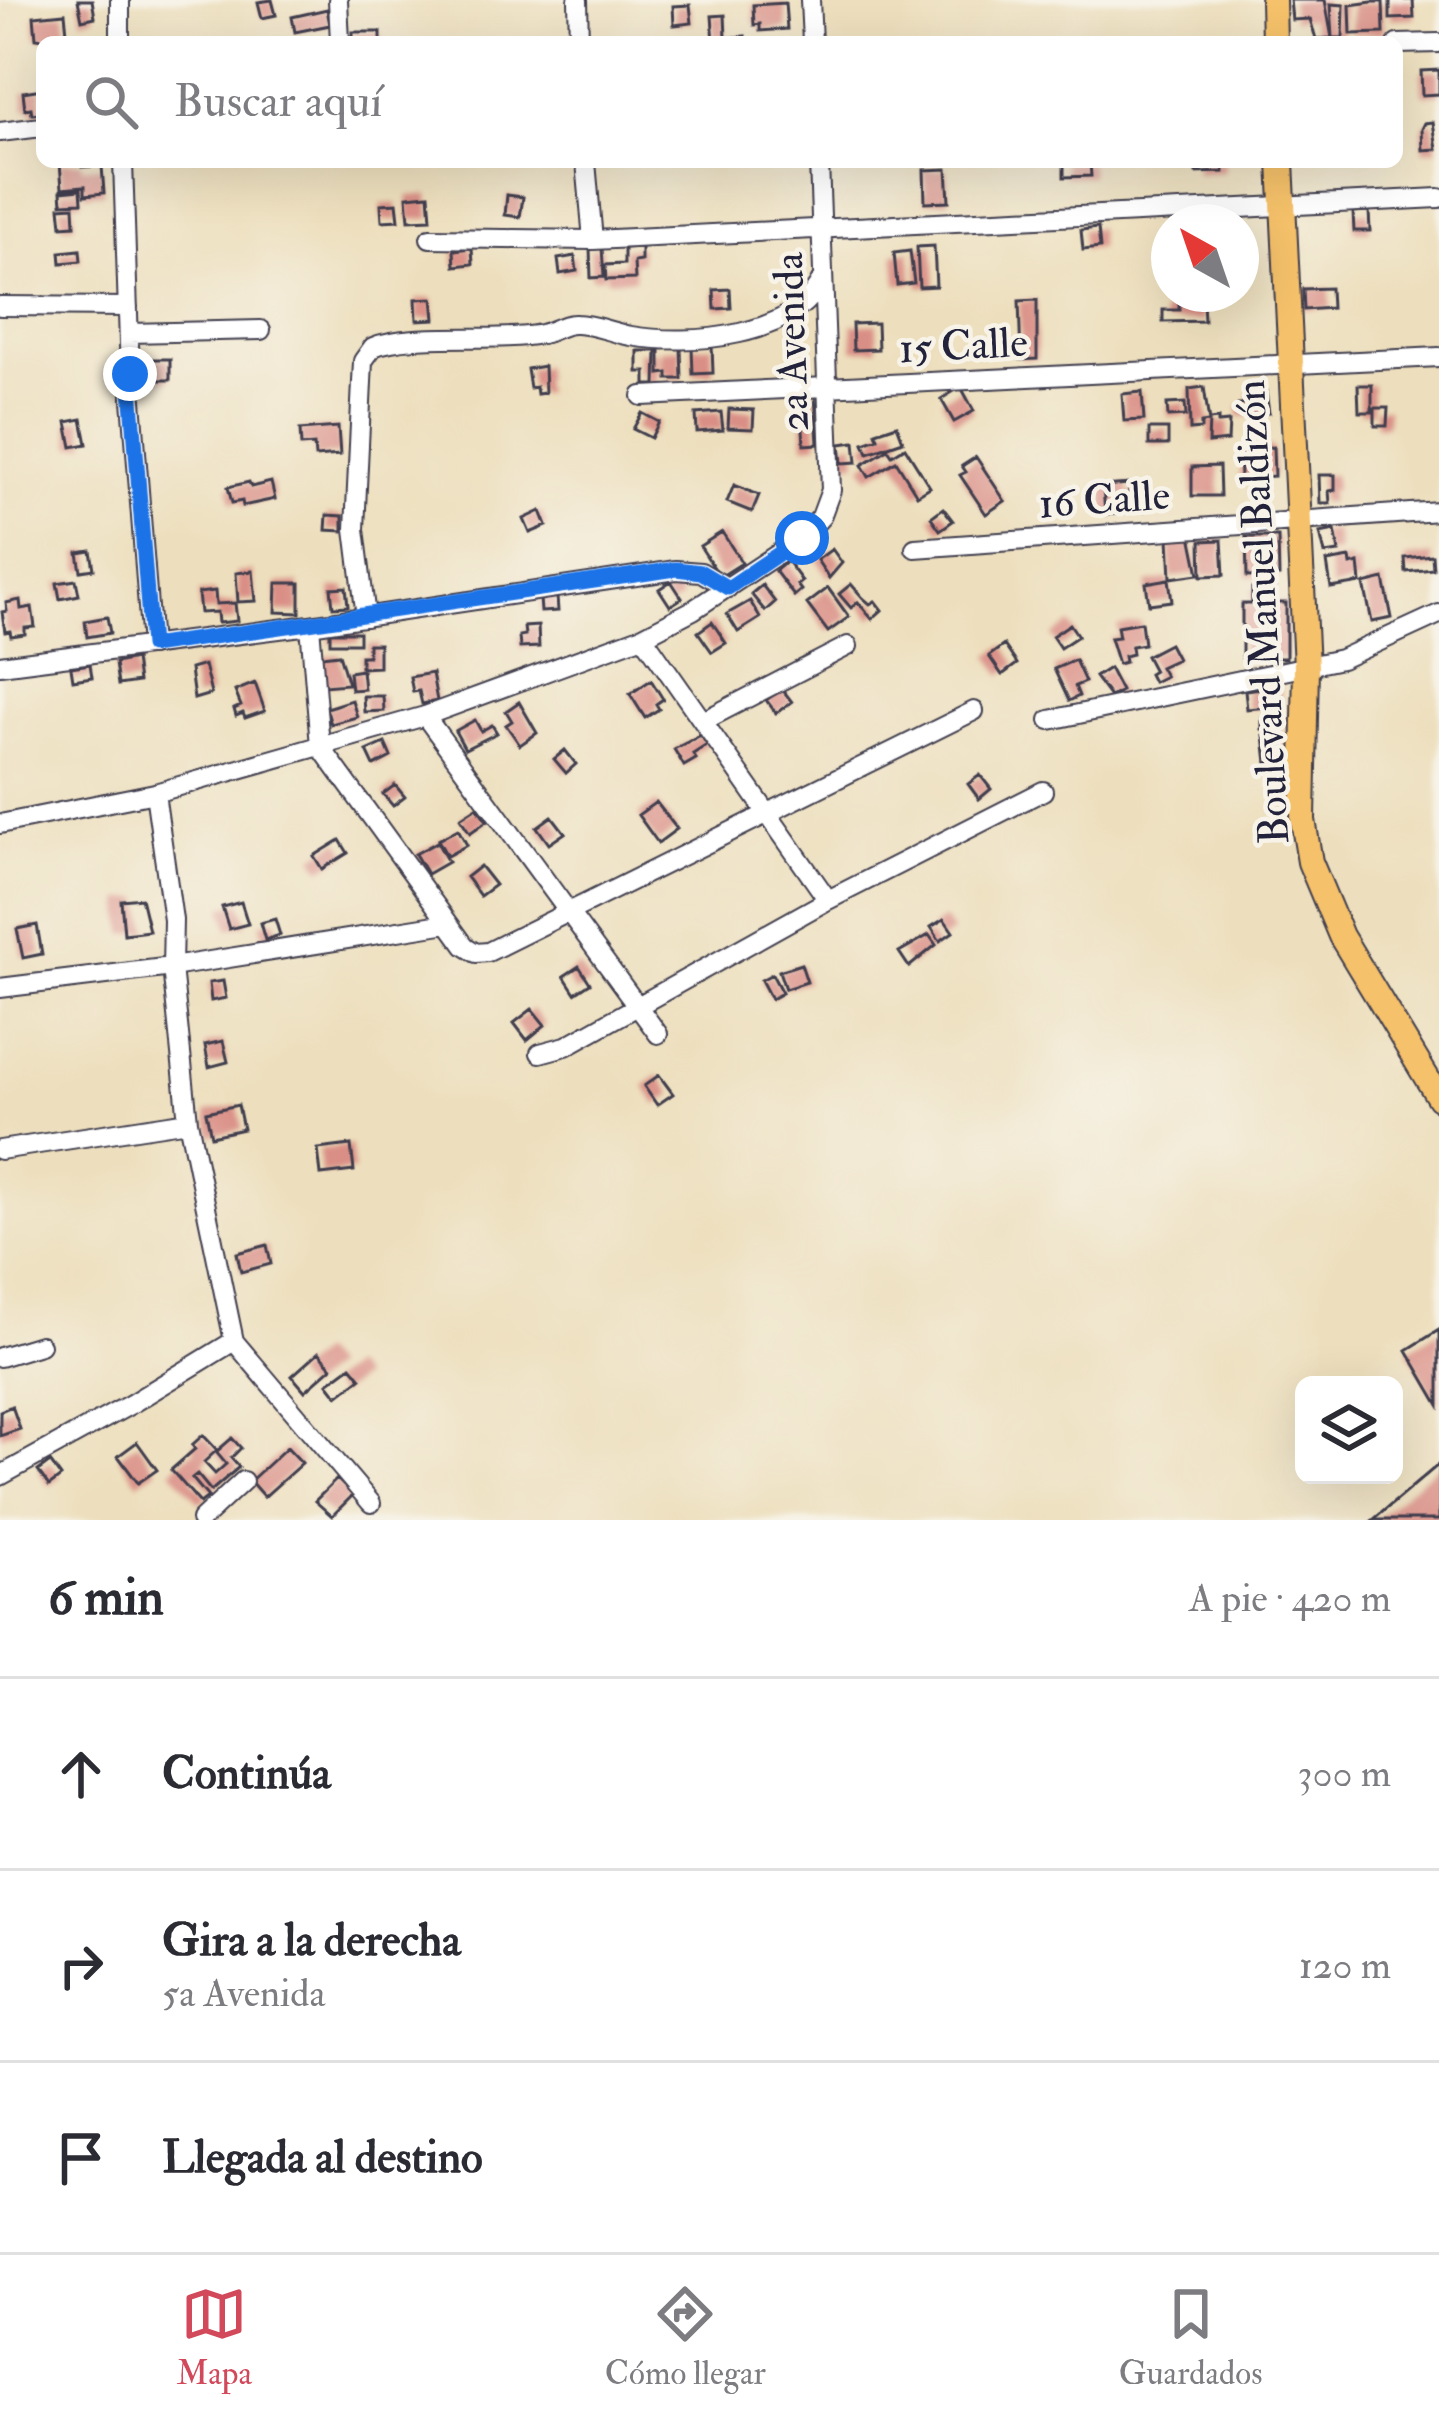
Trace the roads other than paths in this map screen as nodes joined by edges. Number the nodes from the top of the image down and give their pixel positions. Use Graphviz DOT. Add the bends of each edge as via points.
graph roads {
  1 [pos="119,0"];
  2 [pos="338,0"];
  3 [pos="578,0"];
  4 [pos="810,0"];
  5 [pos="1273,0"];
  6 [pos="121,36"];
  7 [pos="340,36"];
  8 [pos="579,36"];
  9 [pos="812,36"];
  10 [pos="1274,36"];
  11 [pos="1439,43"];
  12 [pos="1403,44"];
  13 [pos="36,128"];
  14 [pos="0,132"];
  15 [pos="123,168"];
  16 [pos="587,168"];
  17 [pos="818,168"];
  18 [pos="1281,168"];
  19 [pos="1439,198"];
  20 [pos="1284,208"];
  21 [pos="822,228"];
  22 [pos="430,238"];
  23 [pos="593,240"];
  24 [pos="824,272"];
  25 [pos="0,306"];
  26 [pos="128,307"];
  27 [pos="261,330"];
  28 [pos="129,334"];
  29 [pos="1439,357"];
  30 [pos="1288,364"];
  31 [pos="829,386"];
  32 [pos="641,396"];
  33 [pos="1439,511"];
  34 [pos="1299,521"];
  35 [pos="915,548"];
  36 [pos="728,588"];
  37 [pos="1439,614"];
  38 [pos="367,617"];
  39 [pos="310,625"];
  40 [pos="643,636"];
  41 [pos="151,646"];
  42 [pos="848,646"];
  43 [pos="0,665"];
  44 [pos="1306,667"];
  45 [pos="974,711"];
  46 [pos="425,716"];
  47 [pos="1051,720"];
  48 [pos="703,721"];
  49 [pos="320,746"];
  50 [pos="1043,791"];
  51 [pos="155,793"];
  52 [pos="769,812"];
  53 [pos="0,824"];
  54 [pos="828,900"];
  55 [pos="569,912"];
  56 [pos="448,923"];
  57 [pos="172,967"];
  58 [pos="0,988"];
  59 [pos="637,1005"];
  60 [pos="658,1034"];
  61 [pos="540,1053"];
  62 [pos="1439,1098"];
  63 [pos="188,1121"];
  64 [pos="0,1150"];
  65 [pos="234,1341"];
  66 [pos="40,1346"];
  67 [pos="0,1357"];
  68 [pos="0,1476"];
  69 [pos="243,1481"];
  70 [pos="371,1503"];
  71 [pos="201,1520"];
  1 -- 6 [label="street"];
  2 -- 7 [label="street"];
  3 -- 8 [label="street"];
  4 -- 9 [label="street"];
  5 -- 10 [label="main road"];
  11 -- 12 [label="street"];
  13 -- 14 [label="street"];
  15 -- 26 [label="street"];
  16 -- 23 [label="street"];
  17 -- 21 [label="street, 2a Avenida"];
  18 -- 20 [label="main road, Boulevard Manuel Baldizón"];
  19 -- 20 [label="street"];
  20 -- 21 [label="street"];
  20 -- 30 [label="main road, Boulevard Manuel Baldizón"];
  21 -- 23 [label="street"];
  21 -- 24 [label="street, 2a Avenida"];
  22 -- 23 [label="street"];
  24 -- 31 [label="street, 2a Avenida"];
  24 -- 38 [label="street" via="797,312 746,331 636,337 575,323 538,335 374,347 363,361 355,529"];
  25 -- 26 [label="street"];
  26 -- 28 [label="street"];
  27 -- 28 [label="street"];
  28 -- 41 [label="street"];
  29 -- 30 [label="street"];
  30 -- 31 [label="street, 15 Calle"];
  30 -- 34 [label="main road, Boulevard Manuel Baldizón"];
  31 -- 32 [label="street, 15 Calle"];
  31 -- 36 [label="street, 2a Avenida" via="831,490 821,517"];
  33 -- 34 [label="street, 16 Calle"];
  34 -- 35 [label="street, 16 Calle"];
  34 -- 44 [label="main road, Boulevard Manuel Baldizón"];
  36 -- 38 [label="street" via="676,569"];
  36 -- 40 [label="street"];
  37 -- 44 [label="street"];
  38 -- 39 [label="street"];
  39 -- 41 [label="street"];
  39 -- 49 [label="street"];
  40 -- 46 [label="street"];
  40 -- 48 [label="street"];
  41 -- 43 [label="street"];
  42 -- 48 [label="street"];
  44 -- 47 [label="street"];
  44 -- 62 [label="main road, Boulevard Manuel Baldizón" via="1310,862 1341,936"];
  45 -- 52 [label="street"];
  46 -- 49 [label="street"];
  46 -- 55 [label="street"];
  48 -- 52 [label="street"];
  49 -- 51 [label="street"];
  49 -- 56 [label="street"];
  50 -- 54 [label="street"];
  51 -- 53 [label="street"];
  51 -- 57 [label="street"];
  52 -- 54 [label="street"];
  52 -- 55 [label="street"];
  54 -- 59 [label="street"];
  55 -- 56 [label="street" via="488,952 465,946"];
  55 -- 59 [label="street"];
  56 -- 57 [label="street"];
  57 -- 58 [label="street"];
  57 -- 63 [label="street"];
  59 -- 60 [label="street"];
  59 -- 61 [label="street"];
  63 -- 64 [label="street"];
  63 -- 65 [label="street"];
  65 -- 68 [label="street"];
  65 -- 70 [label="street"];
  66 -- 67 [label="street"];
  69 -- 71 [label="street"];
}
